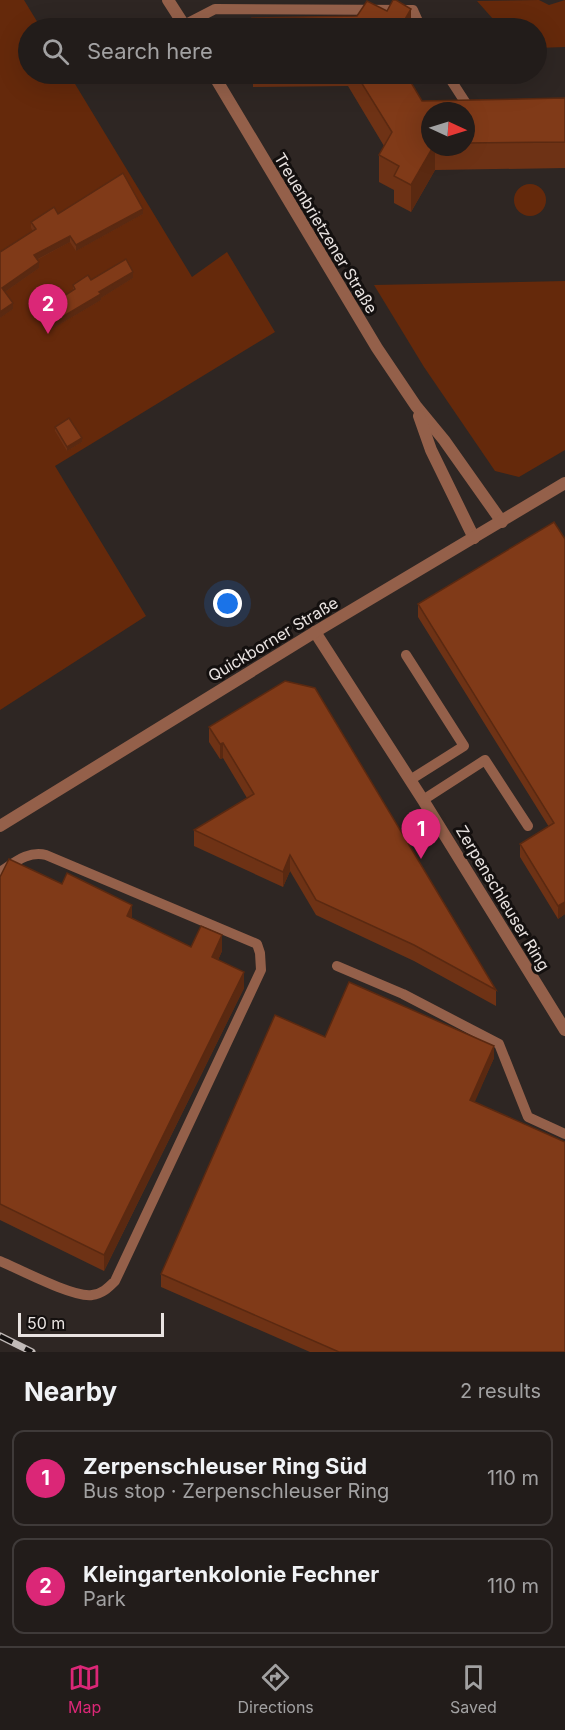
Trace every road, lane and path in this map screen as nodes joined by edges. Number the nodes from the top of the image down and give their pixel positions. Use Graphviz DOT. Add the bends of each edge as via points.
graph roads {
  1 [pos="168,0"];
  2 [pos="179,18"];
  3 [pos="200,18"];
  4 [pos="417,18"];
  5 [pos="219,84"];
  6 [pos="454,84"];
  7 [pos="466,102"];
  8 [pos="416,406"];
  9 [pos="565,483"];
  10 [pos="502,522"];
  11 [pos="474,538"];
  12 [pos="315,632"];
  13 [pos="406,655"];
  14 [pos="410,780"];
  15 [pos="423,800"];
  16 [pos="0,825"];
  17 [pos="528,826"];
  18 [pos="0,872"];
  19 [pos="337,966"];
  20 [pos="565,1030"];
  21 [pos="565,1134"];
  22 [pos="0,1261"];
  1 -- 2 [label="street"];
  3 -- 4 [label="lane" via="215,9 413,10"];
  5 -- 8 [label="street, Treuenbrietzener Straße"];
  6 -- 7 [label="lane"];
  8 -- 10 [label="street, Treuenbrietzener Straße"];
  8 -- 11 [label="street, Treuenbrietzener Straße" via="431,450"];
  9 -- 10 [label="street, Quickborner Straße"];
  10 -- 11 [label="street, Quickborner Straße"];
  11 -- 12 [label="street, Quickborner Straße"];
  12 -- 14 [label="street, Zerpenschleuser Ring"];
  12 -- 16 [label="street, Quickborner Straße"];
  13 -- 14 [label="lane" via="464,746"];
  14 -- 15 [label="street, Zerpenschleuser Ring"];
  15 -- 17 [label="lane" via="485,760"];
  15 -- 20 [label="street, Zerpenschleuser Ring"];
  18 -- 22 [label="lane" via="30,855 46,855 257,944 261,970 115,1281 107,1290 90,1296 71,1292"];
  19 -- 21 [label="lane" via="403,994 499,1044 528,1117"];
}
